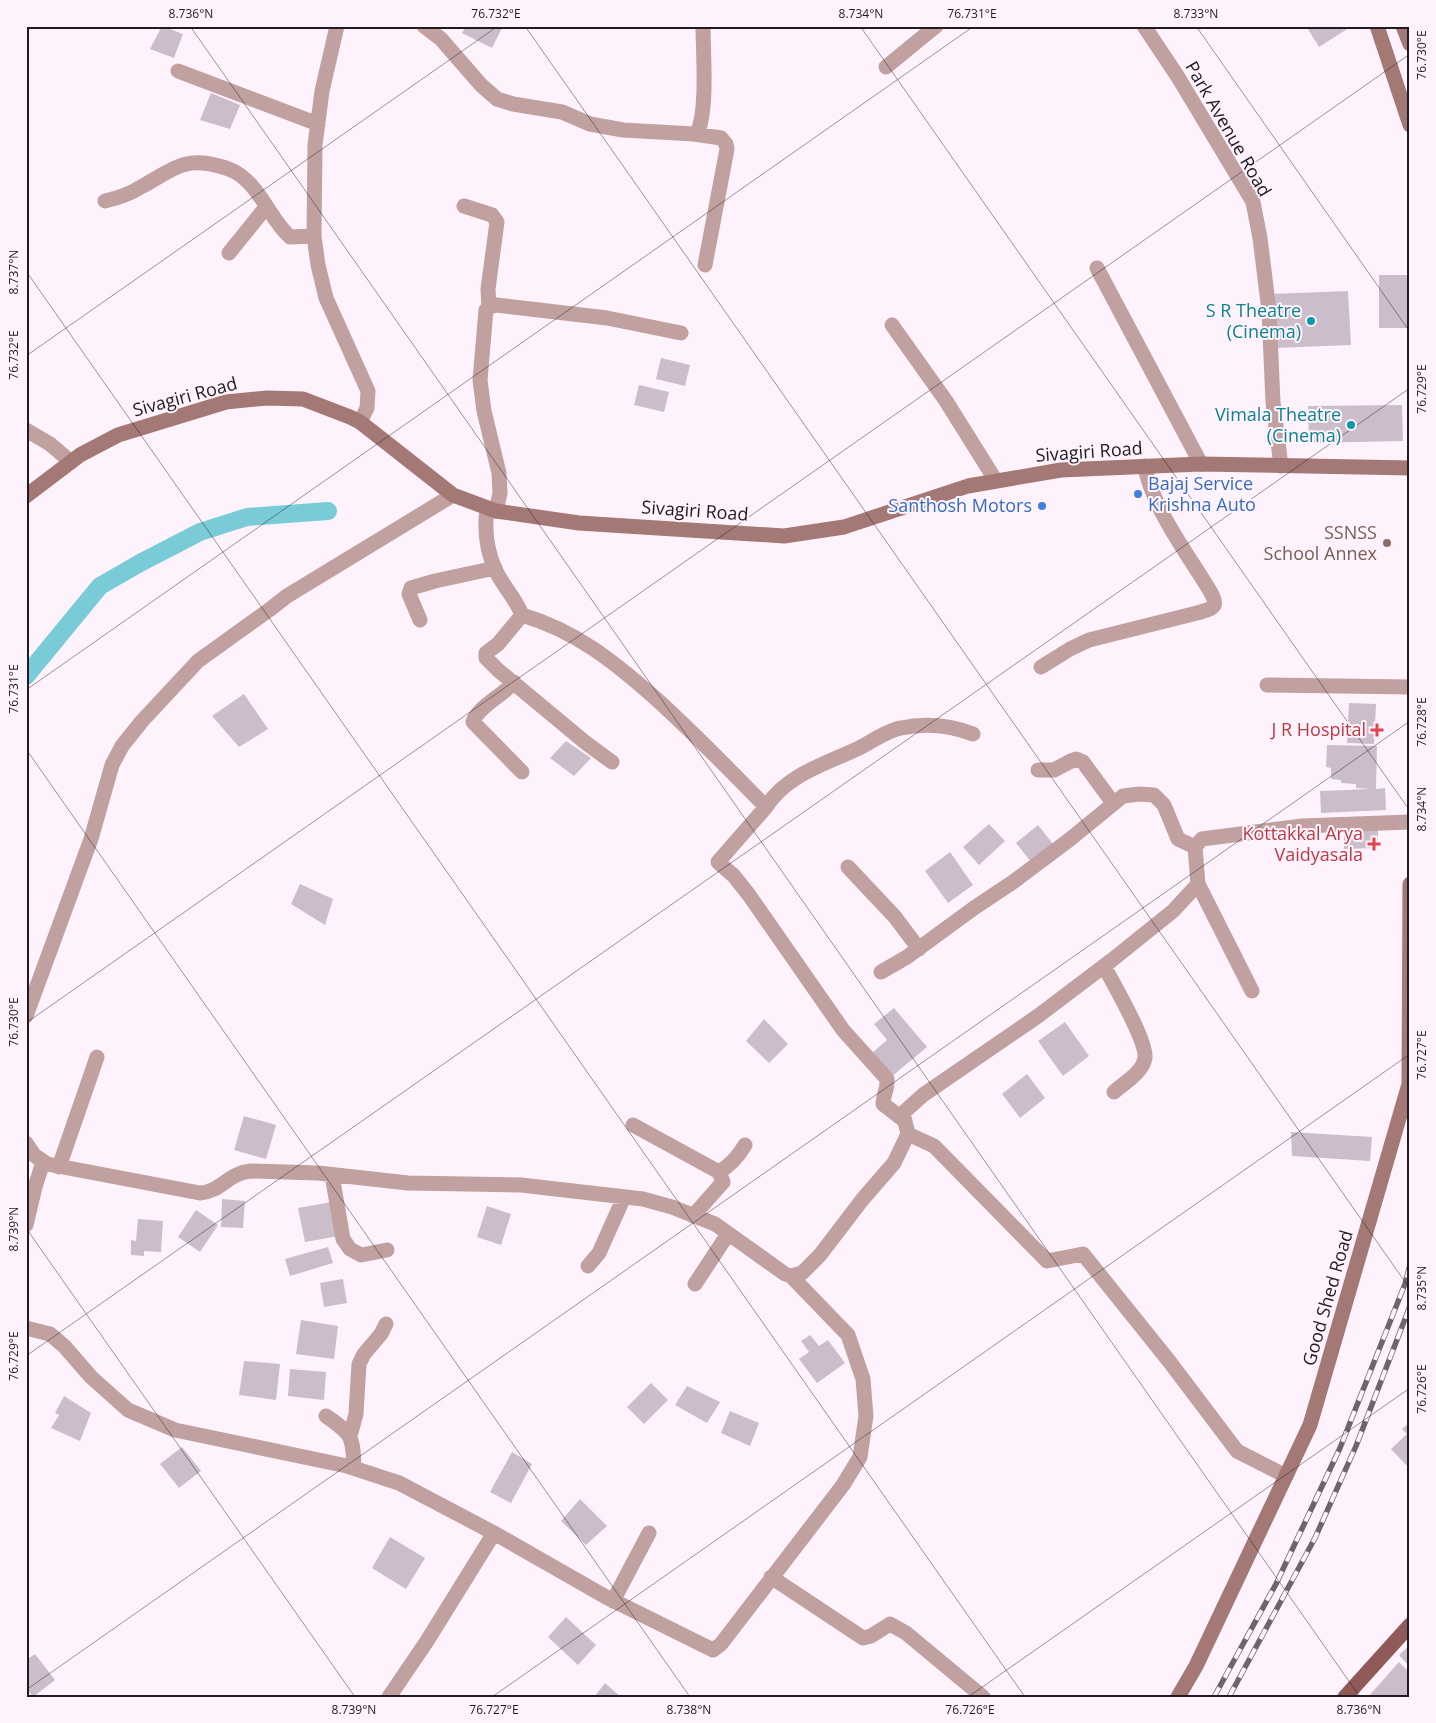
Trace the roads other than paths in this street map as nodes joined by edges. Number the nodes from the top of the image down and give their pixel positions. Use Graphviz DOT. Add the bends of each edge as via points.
graph roads {
  1 [pos="336,26"];
  2 [pos="424,26"];
  3 [pos="704,26"];
  4 [pos="936,26"];
  5 [pos="1144,26"];
  6 [pos="1378,26"];
  7 [pos="1403,26"];
  8 [pos="1410,44"];
  9 [pos="886,67"];
  10 [pos="178,71"];
  11 [pos="318,124"];
  12 [pos="1410,125"];
  13 [pos="697,134"];
  14 [pos="106,201"];
  15 [pos="464,206"];
  16 [pos="266,207"];
  17 [pos="314,236"];
  18 [pos="228,253"];
  19 [pos="705,264"];
  20 [pos="1097,268"];
  21 [pos="489,307"];
  22 [pos="892,325"];
  23 [pos="681,333"];
  24 [pos="360,422"];
  25 [pos="26,430"];
  26 [pos="71,462"];
  27 [pos="1202,464"];
  28 [pos="1145,466"];
  29 [pos="1281,466"];
  30 [pos="1410,468"];
  31 [pos="996,481"];
  32 [pos="453,495"];
  33 [pos="26,496"];
  34 [pos="491,510"];
  35 [pos="495,568"];
  36 [pos="522,615"];
  37 [pos="420,620"];
  38 [pos="1041,667"];
  39 [pos="514,682"];
  40 [pos="1267,684"];
  41 [pos="1410,687"];
  42 [pos="972,734"];
  43 [pos="612,762"];
  44 [pos="1038,770"];
  45 [pos="522,772"];
  46 [pos="1113,803"];
  47 [pos="766,807"];
  48 [pos="1410,822"];
  49 [pos="1195,847"];
  50 [pos="848,867"];
  51 [pos="1198,884"];
  52 [pos="1410,884"];
  53 [pos="919,949"];
  54 [pos="1104,966"];
  55 [pos="882,972"];
  56 [pos="1252,991"];
  57 [pos="26,1016"];
  58 [pos="96,1057"];
  59 [pos="1114,1092"];
  60 [pos="633,1125"];
  61 [pos="907,1128"];
  62 [pos="26,1143"];
  63 [pos="745,1145"];
  64 [pos="43,1162"];
  65 [pos="59,1167"];
  66 [pos="720,1172"];
  67 [pos="332,1175"];
  68 [pos="624,1197"];
  69 [pos="693,1216"];
  70 [pos="26,1225"];
  71 [pos="728,1234"];
  72 [pos="387,1250"];
  73 [pos="588,1266"];
  74 [pos="791,1276"];
  75 [pos="695,1284"];
  76 [pos="386,1324"];
  77 [pos="26,1328"];
  78 [pos="326,1416"];
  79 [pos="350,1436"];
  80 [pos="354,1468"];
  81 [pos="1286,1476"];
  82 [pos="494,1533"];
  83 [pos="649,1533"];
  84 [pos="771,1578"];
  85 [pos="613,1601"];
  86 [pos="1410,1625"];
  87 [pos="389,1697"];
  88 [pos="983,1697"];
  89 [pos="1178,1697"];
  90 [pos="1345,1697"];
  1 -- 11 [label="street"];
  2 -- 13 [label="street" via="441,39 497,99 562,112 590,124 623,130"];
  3 -- 13 [label="street" via="703,100"];
  4 -- 9 [label="street"];
  5 -- 29 [label="street, Park Avenue Road" via="1253,202 1269,312 1273,402"];
  6 -- 12 [label="main road"];
  7 -- 8 [label="main road"];
  10 -- 11 [label="street"];
  11 -- 17 [label="street"];
  13 -- 19 [label="street" via="721,138 727,147"];
  14 -- 16 [label="street" via="121,197 177,166 195,162 234,170 247,180"];
  15 -- 21 [label="street" via="492,215 497,222 488,289"];
  16 -- 17 [label="street" via="290,237"];
  16 -- 18 [label="street"];
  17 -- 24 [label="street" via="326,298 368,391 367,408"];
  20 -- 27 [label="street"];
  21 -- 23 [label="street" via="496,305 607,318"];
  21 -- 34 [label="street" via="486,310 480,380 499,473 500,493"];
  22 -- 31 [label="street" via="946,401"];
  24 -- 26 [label="main road, Sivagiri Road" via="303,399 226,402 118,435"];
  24 -- 32 [label="main road, Sivagiri Road"];
  25 -- 26 [label="street"];
  26 -- 33 [label="main road, Sivagiri Road"];
  27 -- 28 [label="main road, Sivagiri Road"];
  27 -- 29 [label="main road, Sivagiri Road"];
  28 -- 31 [label="main road, Sivagiri Road" via="1061,470"];
  28 -- 38 [label="street" via="1152,494 1215,600 1215,606 1089,640"];
  29 -- 30 [label="main road, Sivagiri Road"];
  31 -- 34 [label="main road, Sivagiri Road" via="968,486 844,527 784,536 579,523"];
  32 -- 34 [label="main road, Sivagiri Road"];
  32 -- 57 [label="street" via="287,596 198,661 142,721 112,765 90,839"];
  34 -- 35 [label="street" via="485,528 487,547"];
  35 -- 36 [label="street"];
  35 -- 37 [label="street" via="411,588 409,594"];
  36 -- 39 [label="street" via="485,655"];
  36 -- 47 [label="street" via="546,622 596,650 627,674 688,727"];
  39 -- 43 [label="street"];
  39 -- 45 [label="street" via="473,722"];
  40 -- 41 [label="street"];
  42 -- 47 [label="street" via="942,726 898,728 802,774 782,788"];
  44 -- 46 [label="street" via="1054,770 1076,759 1083,762"];
  46 -- 49 [label="street" via="1123,796 1154,796 1164,806 1178,839"];
  46 -- 53 [label="street" via="1069,840"];
  47 -- 61 [label="street" via="718,862 734,876 844,1030 887,1080 883,1104"];
  48 -- 49 [label="street" via="1302,826 1202,839"];
  49 -- 51 [label="street"];
  50 -- 53 [label="street" via="895,917"];
  51 -- 54 [label="street" via="1173,911"];
  51 -- 56 [label="street"];
  52 -- 81 [label="main road, Good Shed Road" via="1409,1084 1310,1425"];
  53 -- 55 [label="street"];
  54 -- 59 [label="street" via="1128,1010 1145,1058 1141,1068"];
  54 -- 61 [label="street" via="923,1095 903,1113"];
  58 -- 65 [label="street"];
  60 -- 66 [label="street"];
  61 -- 74 [label="street" via="894,1163 820,1254 802,1273"];
  61 -- 81 [label="street" via="934,1146 1047,1261 1083,1254 1237,1450"];
  62 -- 64 [label="street"];
  63 -- 66 [label="street" via="737,1158"];
  64 -- 65 [label="street"];
  64 -- 70 [label="street"];
  65 -- 67 [label="street" via="200,1193 216,1189 242,1172"];
  66 -- 69 [label="street" via="723,1182"];
  67 -- 68 [label="street" via="408,1183 521,1186"];
  67 -- 72 [label="street" via="343,1238 350,1249 361,1255"];
  68 -- 69 [label="street" via="643,1199"];
  68 -- 73 [label="street" via="599,1253"];
  69 -- 71 [label="street" via="715,1224"];
  71 -- 74 [label="street"];
  71 -- 75 [label="street"];
  74 -- 84 [label="street" via="848,1335 863,1379 866,1416 860,1456 843,1485"];
  76 -- 79 [label="street" via="359,1364 356,1414"];
  77 -- 80 [label="street" via="50,1334 128,1410 175,1430"];
  78 -- 79 [label="street"];
  79 -- 80 [label="street"];
  80 -- 82 [label="street" via="400,1483"];
  81 -- 89 [label="main road, Good Shed Road" via="1196,1666"];
  82 -- 85 [label="street"];
  82 -- 87 [label="street"];
  83 -- 85 [label="street"];
  84 -- 85 [label="street" via="713,1650"];
  84 -- 88 [label="street" via="863,1638 890,1624"];
  86 -- 90 [label="main road"];
}
